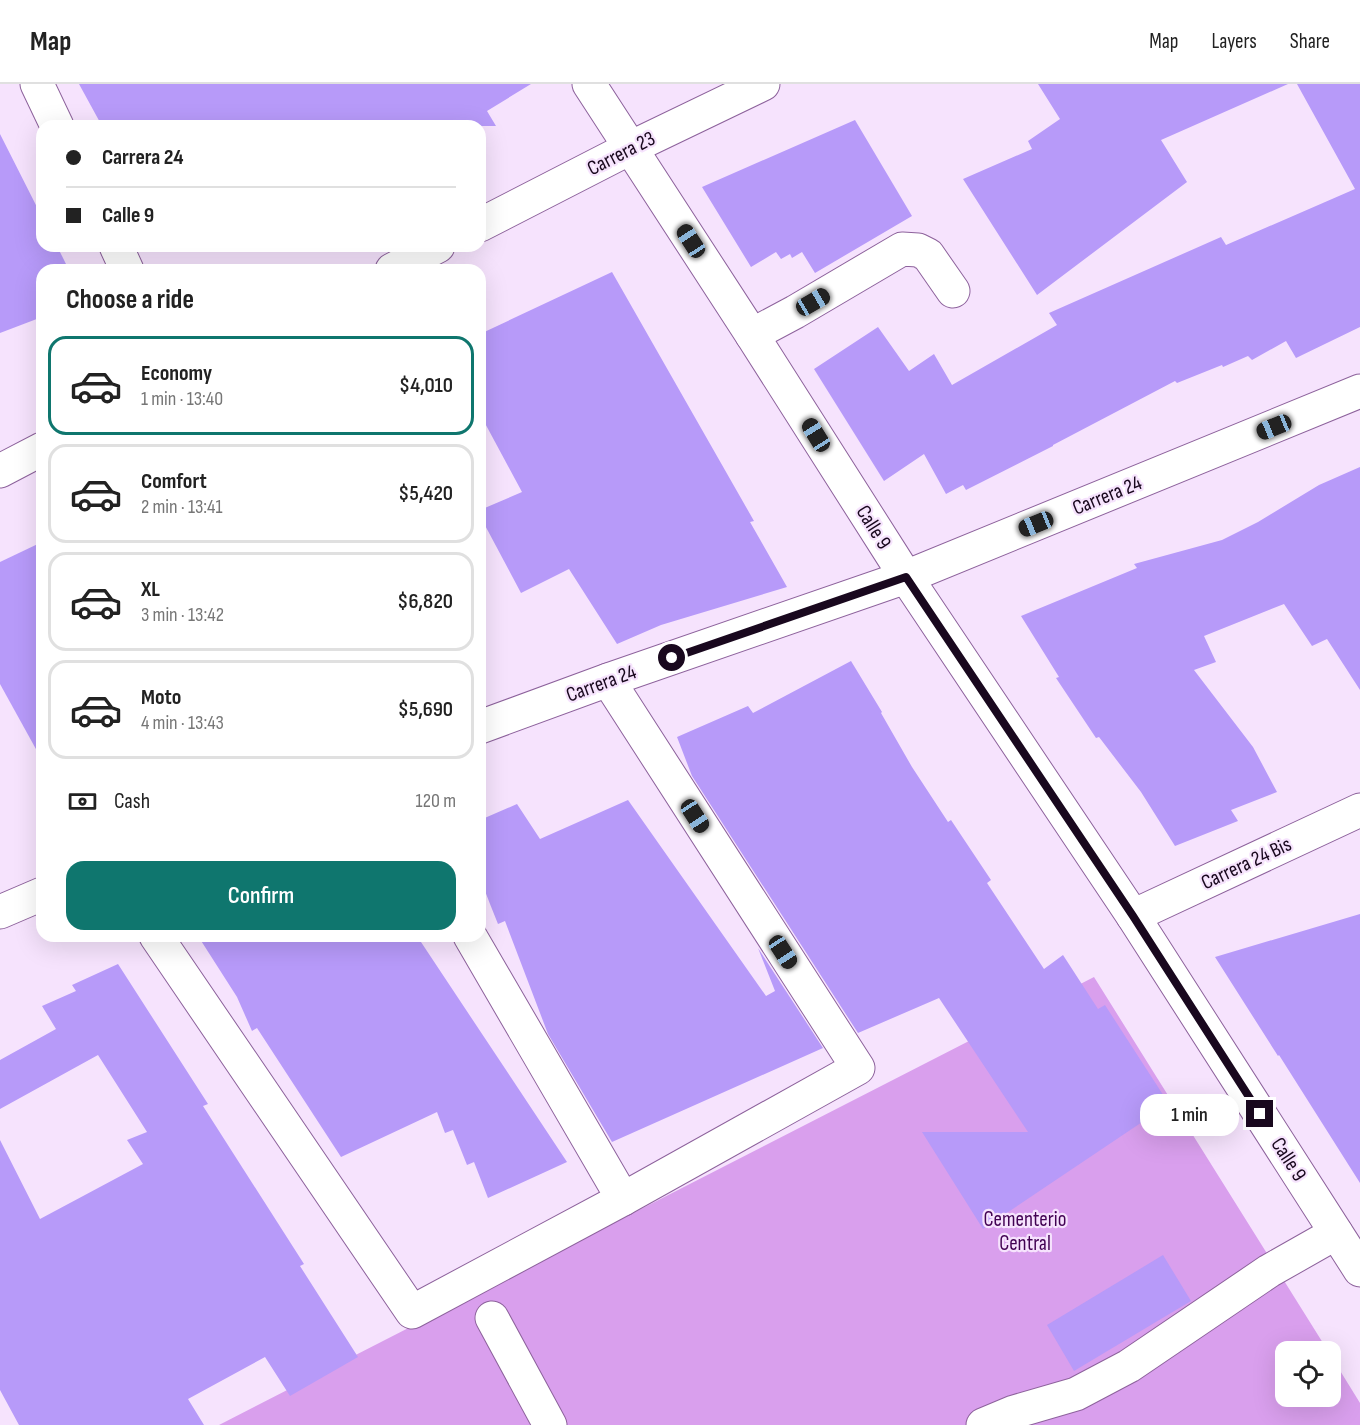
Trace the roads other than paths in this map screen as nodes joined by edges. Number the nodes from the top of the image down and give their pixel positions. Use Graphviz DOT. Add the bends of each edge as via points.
graph roads {
  1 [pos="37,84"];
  2 [pos="589,84"];
  3 [pos="763,84"];
  4 [pos="54,120"];
  5 [pos="630,147"];
  6 [pos="486,222"];
  7 [pos="426,252"];
  8 [pos="404,264"];
  9 [pos="953,291"];
  10 [pos="752,334"];
  11 [pos="1360,391"];
  12 [pos="36,452"];
  13 [pos="0,471"];
  14 [pos="906,577"];
  15 [pos="608,680"];
  16 [pos="486,725"];
  17 [pos="1360,810"];
  18 [pos="36,897"];
  19 [pos="0,912"];
  20 [pos="1133,916"];
  21 [pos="160,942"];
  22 [pos="474,942"];
  23 [pos="623,1199"];
  24 [pos="1336,1233"];
  25 [pos="1360,1270"];
  26 [pos="492,1318"];
  27 [pos="550,1425"];
  28 [pos="983,1425"];
  1 -- 4 [label="street"];
  2 -- 5 [label="street, Calle 9"];
  3 -- 5 [label="street, Carrera 23"];
  5 -- 6 [label="street, Carrera 23"];
  5 -- 10 [label="street, Calle 9"];
  7 -- 8 [label="street"];
  9 -- 10 [label="street" via="928,255 918,249 902,249"];
  10 -- 14 [label="street, Calle 9"];
  11 -- 14 [label="street, Carrera 24"];
  12 -- 13 [label="street"];
  14 -- 15 [label="street, Carrera 24"];
  14 -- 20 [label="street, Calle 9"];
  15 -- 16 [label="street, Carrera 24"];
  15 -- 23 [label="street" via="858,1068"];
  17 -- 20 [label="street, Carrera 24 Bis"];
  18 -- 19 [label="street"];
  20 -- 24 [label="street, Calle 9"];
  21 -- 23 [label="street" via="412,1312"];
  22 -- 23 [label="street"];
  24 -- 25 [label="street, Calle 9"];
  24 -- 28 [label="street" via="1269,1271 1129,1366 1076,1394"];
  26 -- 27 [label="street"];
}
